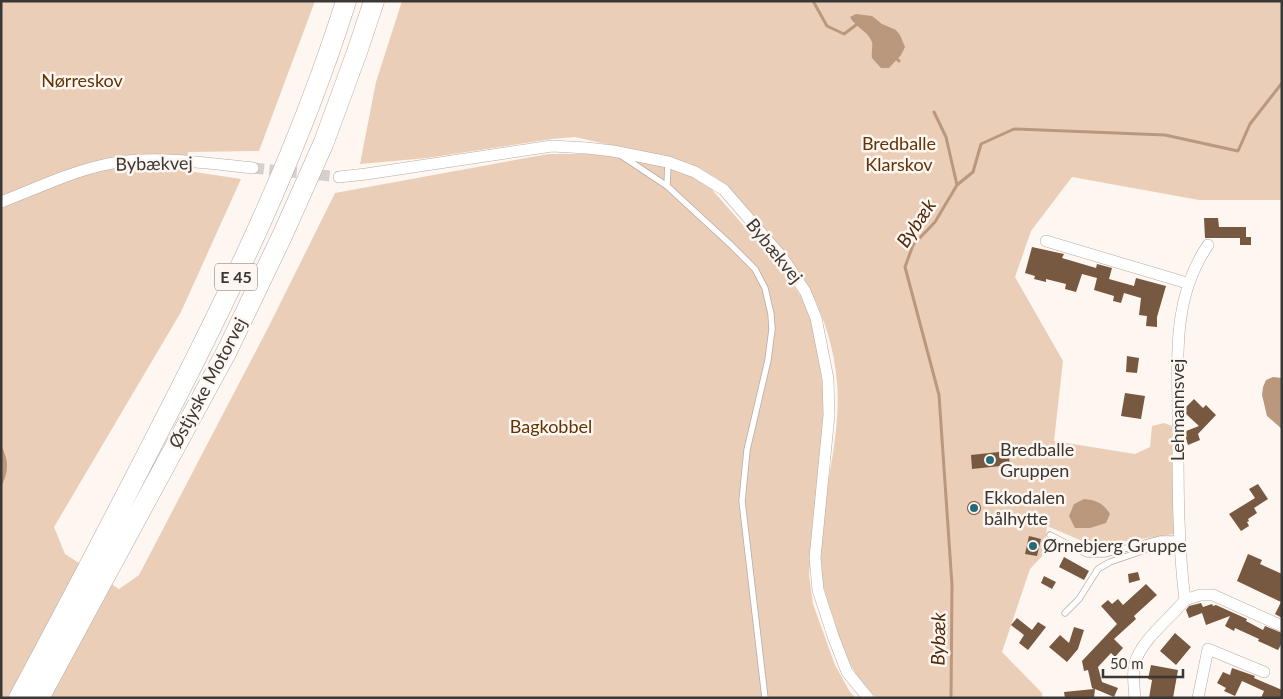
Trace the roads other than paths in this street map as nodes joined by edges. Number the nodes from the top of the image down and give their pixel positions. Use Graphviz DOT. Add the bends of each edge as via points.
graph roads {
  1 [pos="346,1"];
  2 [pos="374,1"];
  3 [pos="614,151"];
  4 [pos="668,162"];
  5 [pos="253,168"];
  6 [pos="339,177"];
  7 [pos="667,186"];
  8 [pos="1,202"];
  9 [pos="1046,241"];
  10 [pos="1208,245"];
  11 [pos="1187,283"];
  12 [pos="1050,535"];
  13 [pos="1180,538"];
  14 [pos="109,547"];
  15 [pos="1185,600"];
  16 [pos="1065,613"];
  17 [pos="1282,626"];
  18 [pos="1264,672"];
  19 [pos="19,698"];
  20 [pos="39,698"];
  21 [pos="765,698"];
  22 [pos="868,698"];
  23 [pos="1135,698"];
  24 [pos="1198,698"];
  1 -- 14 [label="highway, Østjyske Motorvej / E 45" via="301,129 258,229"];
  2 -- 14 [label="highway, Østjyske Motorvej / E 45" via="324,142 227,351"];
  3 -- 4 [label="street, Bybækvej"];
  3 -- 6 [label="street, Bybækvej" via="552,146"];
  3 -- 7 [label="lane"];
  4 -- 7 [label="lane"];
  4 -- 22 [label="street, Bybækvej" via="695,172 724,190 782,257 806,291 816,318 828,379 829,415 815,558 818,590 847,672"];
  5 -- 8 [label="street, Bybækvej" via="143,160 105,165 73,173"];
  7 -- 21 [label="lane" via="755,269 765,288 771,314 768,360 747,450 742,501"];
  9 -- 11 [label="street"];
  10 -- 11 [label="street, Lehmannsvej"];
  11 -- 13 [label="street, Lehmannsvej" via="1177,381"];
  12 -- 13 [label="lane" via="1087,554 1104,554 1160,539"];
  13 -- 15 [label="street, Lehmannsvej"];
  13 -- 16 [label="lane" via="1104,565"];
  14 -- 19 [label="highway, Østjyske Motorvej / E 45"];
  14 -- 20 [label="highway, Østjyske Motorvej / E 45"];
  15 -- 17 [label="street" via="1212,595"];
  15 -- 23 [label="street" via="1138,654"];
  18 -- 24 [label="street" via="1208,649"];
}
